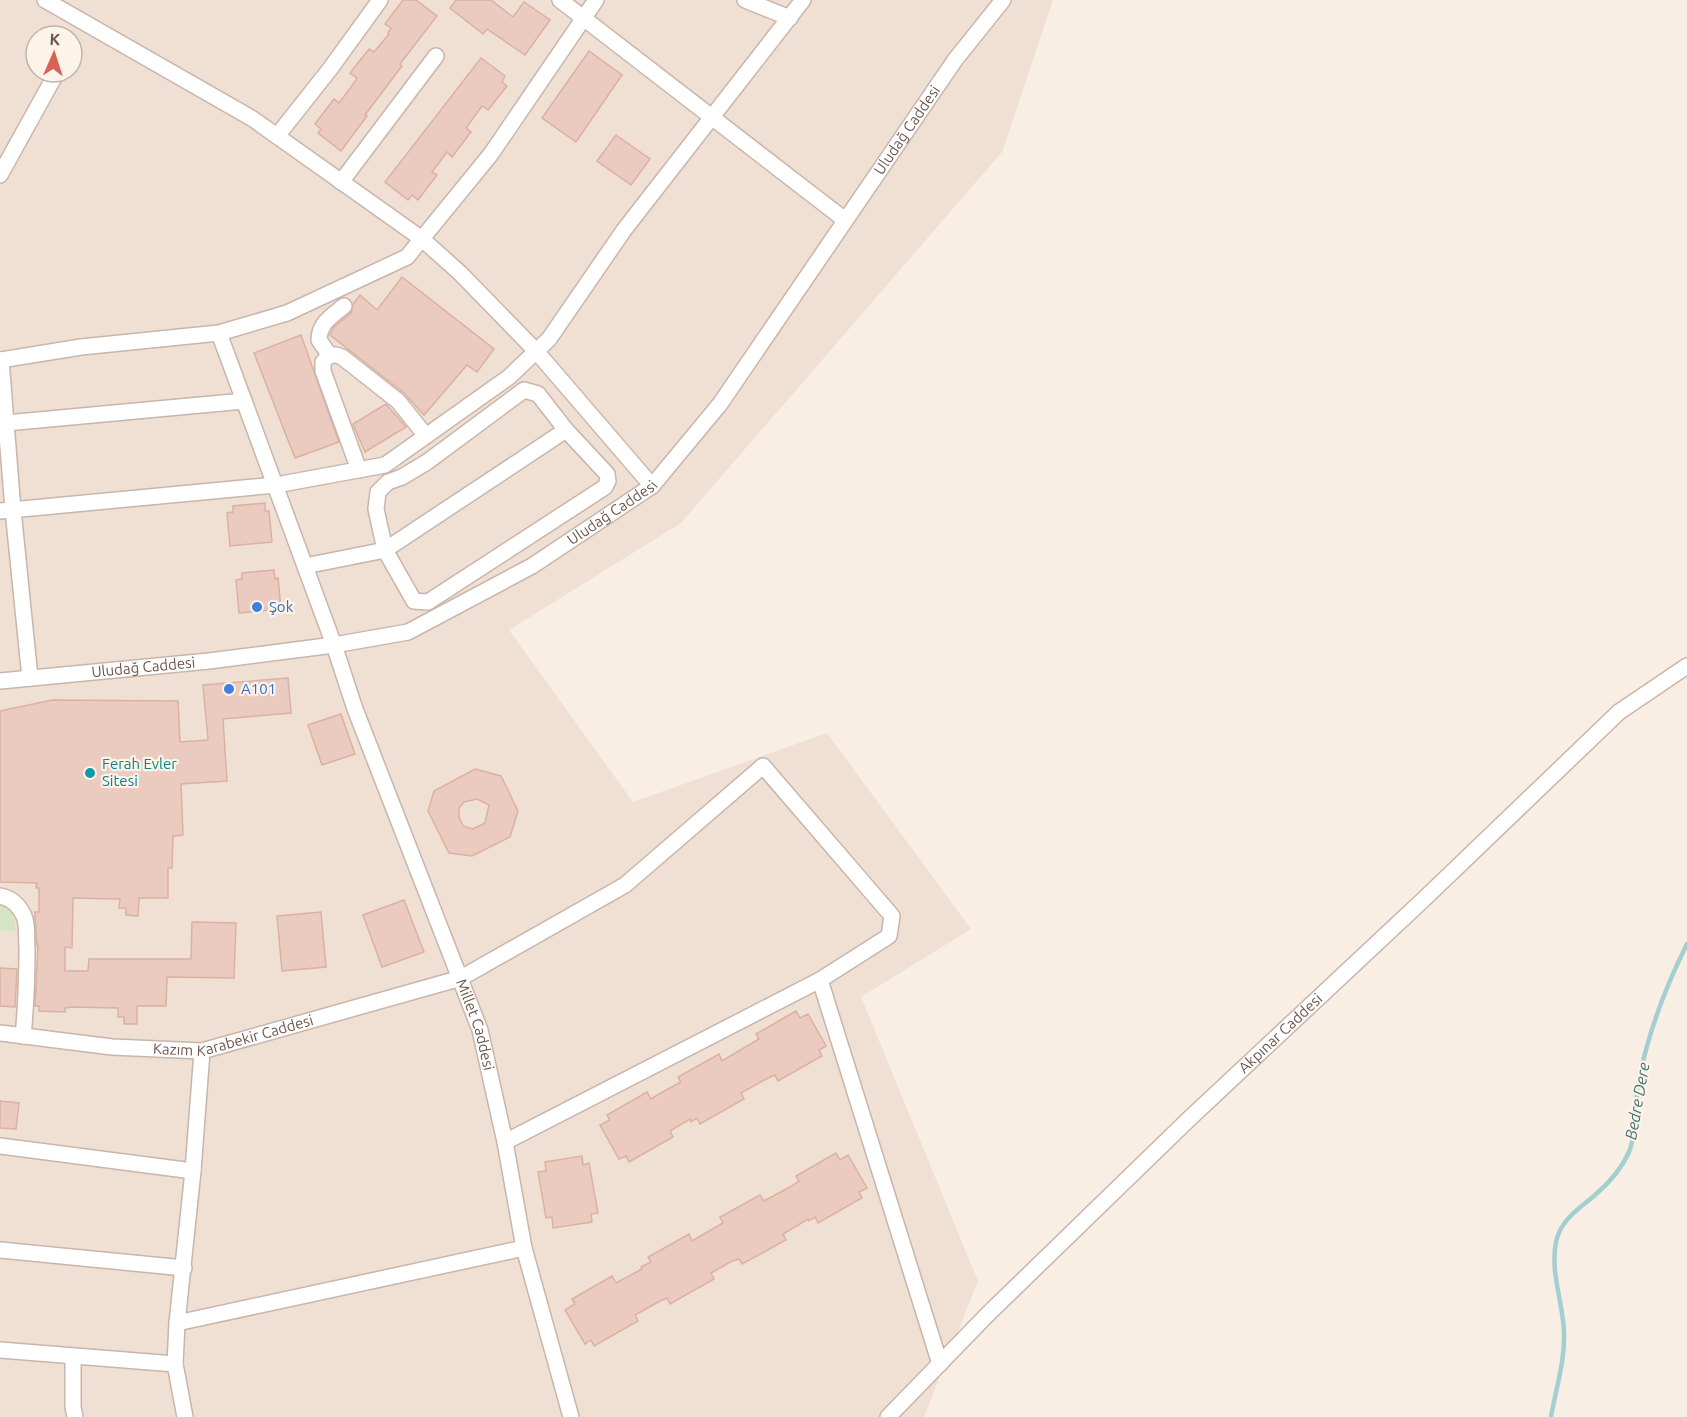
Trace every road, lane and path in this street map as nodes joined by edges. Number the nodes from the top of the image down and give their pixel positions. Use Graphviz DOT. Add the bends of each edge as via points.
graph roads {
  1 [pos="45,0"];
  2 [pos="380,0"];
  3 [pos="560,0"];
  4 [pos="596,0"];
  5 [pos="744,0"];
  6 [pos="804,0"];
  7 [pos="1003,0"];
  8 [pos="790,18"];
  9 [pos="584,19"];
  10 [pos="436,56"];
  11 [pos="50,84"];
  12 [pos="711,117"];
  13 [pos="277,136"];
  14 [pos="0,175"];
  15 [pos="341,182"];
  16 [pos="845,220"];
  17 [pos="422,239"];
  18 [pos="344,306"];
  19 [pos="219,333"];
  20 [pos="536,351"];
  21 [pos="330,356"];
  22 [pos="0,360"];
  23 [pos="244,401"];
  24 [pos="6,423"];
  25 [pos="566,430"];
  26 [pos="426,436"];
  27 [pos="359,470"];
  28 [pos="276,485"];
  29 [pos="652,486"];
  30 [pos="7,510"];
  31 [pos="385,550"];
  32 [pos="305,566"];
  33 [pos="334,645"];
  34 [pos="1687,666"];
  35 [pos="30,678"];
  36 [pos="0,681"];
  37 [pos="0,896"];
  38 [pos="461,978"];
  39 [pos="820,980"];
  40 [pos="0,1033"];
  41 [pos="24,1036"];
  42 [pos="202,1051"];
  43 [pos="505,1142"];
  44 [pos="0,1146"];
  45 [pos="193,1171"];
  46 [pos="524,1248"];
  47 [pos="0,1250"];
  48 [pos="184,1268"];
  49 [pos="177,1323"];
  50 [pos="0,1350"];
  51 [pos="74,1357"];
  52 [pos="175,1364"];
  53 [pos="940,1364"];
  54 [pos="75,1417"];
  55 [pos="185,1417"];
  56 [pos="571,1417"];
  57 [pos="888,1417"];
  1 -- 13 [label="street"];
  2 -- 13 [label="street"];
  3 -- 9 [label="street"];
  4 -- 9 [label="street"];
  5 -- 8 [label="street"];
  6 -- 8 [label="street"];
  7 -- 16 [label="street, Uludağ Caddesi" via="955,60"];
  8 -- 12 [label="street"];
  9 -- 12 [label="street"];
  9 -- 17 [label="street" via="491,154"];
  10 -- 15 [label="street"];
  11 -- 14 [label="street"];
  12 -- 16 [label="street"];
  12 -- 20 [label="street" via="624,230 549,339"];
  13 -- 15 [label="street"];
  15 -- 17 [label="street"];
  16 -- 29 [label="street, Uludağ Caddesi" via="720,404"];
  17 -- 19 [label="street" via="407,257 287,314"];
  17 -- 20 [label="street"];
  18 -- 21 [label="street" via="320,330 319,340"];
  19 -- 22 [label="street"];
  19 -- 23 [label="street, Millet Caddesi"];
  20 -- 26 [label="street" via="510,377"];
  20 -- 29 [label="street"];
  21 -- 26 [label="street" via="342,357 398,401"];
  21 -- 27 [label="street" via="323,362 323,371"];
  22 -- 24 [label="street"];
  23 -- 24 [label="street"];
  23 -- 28 [label="street, Millet Caddesi"];
  24 -- 30 [label="street"];
  25 -- 31 [label="street"];
  25 -- 31 [label="street" via="538,394 524,390 427,462 381,487 375,500"];
  25 -- 31 [label="street" via="607,474 605,487 428,602 414,601"];
  26 -- 27 [label="street" via="385,465"];
  27 -- 28 [label="street"];
  28 -- 30 [label="street"];
  28 -- 32 [label="street, Millet Caddesi"];
  29 -- 33 [label="street, Uludağ Caddesi" via="532,566 408,632"];
  30 -- 35 [label="street"];
  31 -- 32 [label="street"];
  32 -- 33 [label="street, Millet Caddesi"];
  33 -- 35 [label="street, Uludağ Caddesi"];
  33 -- 38 [label="street, Millet Caddesi" via="372,754"];
  34 -- 53 [label="street, Akpınar Caddesi" via="1619,712 1189,1119"];
  35 -- 36 [label="street, Uludağ Caddesi"];
  37 -- 41 [label="street" via="14,902 26,921"];
  38 -- 39 [label="street, Kazım Karabekir Caddesi" via="624,885 763,766 892,916 889,936"];
  38 -- 42 [label="street, Kazım Karabekir Caddesi"];
  38 -- 43 [label="street, Millet Caddesi" via="480,1030"];
  39 -- 43 [label="street"];
  39 -- 53 [label="street"];
  40 -- 41 [label="street, Kazım Karabekir Caddesi"];
  41 -- 42 [label="street, Kazım Karabekir Caddesi" via="112,1047"];
  42 -- 45 [label="street"];
  43 -- 46 [label="street, Millet Caddesi"];
  44 -- 45 [label="street"];
  45 -- 48 [label="street"];
  46 -- 49 [label="street"];
  46 -- 56 [label="street, Millet Caddesi"];
  47 -- 48 [label="street"];
  48 -- 49 [label="street"];
  49 -- 52 [label="street"];
  50 -- 51 [label="street"];
  51 -- 52 [label="street"];
  51 -- 54 [label="street"];
  52 -- 55 [label="street"];
  53 -- 57 [label="street, Akpınar Caddesi"];
}
